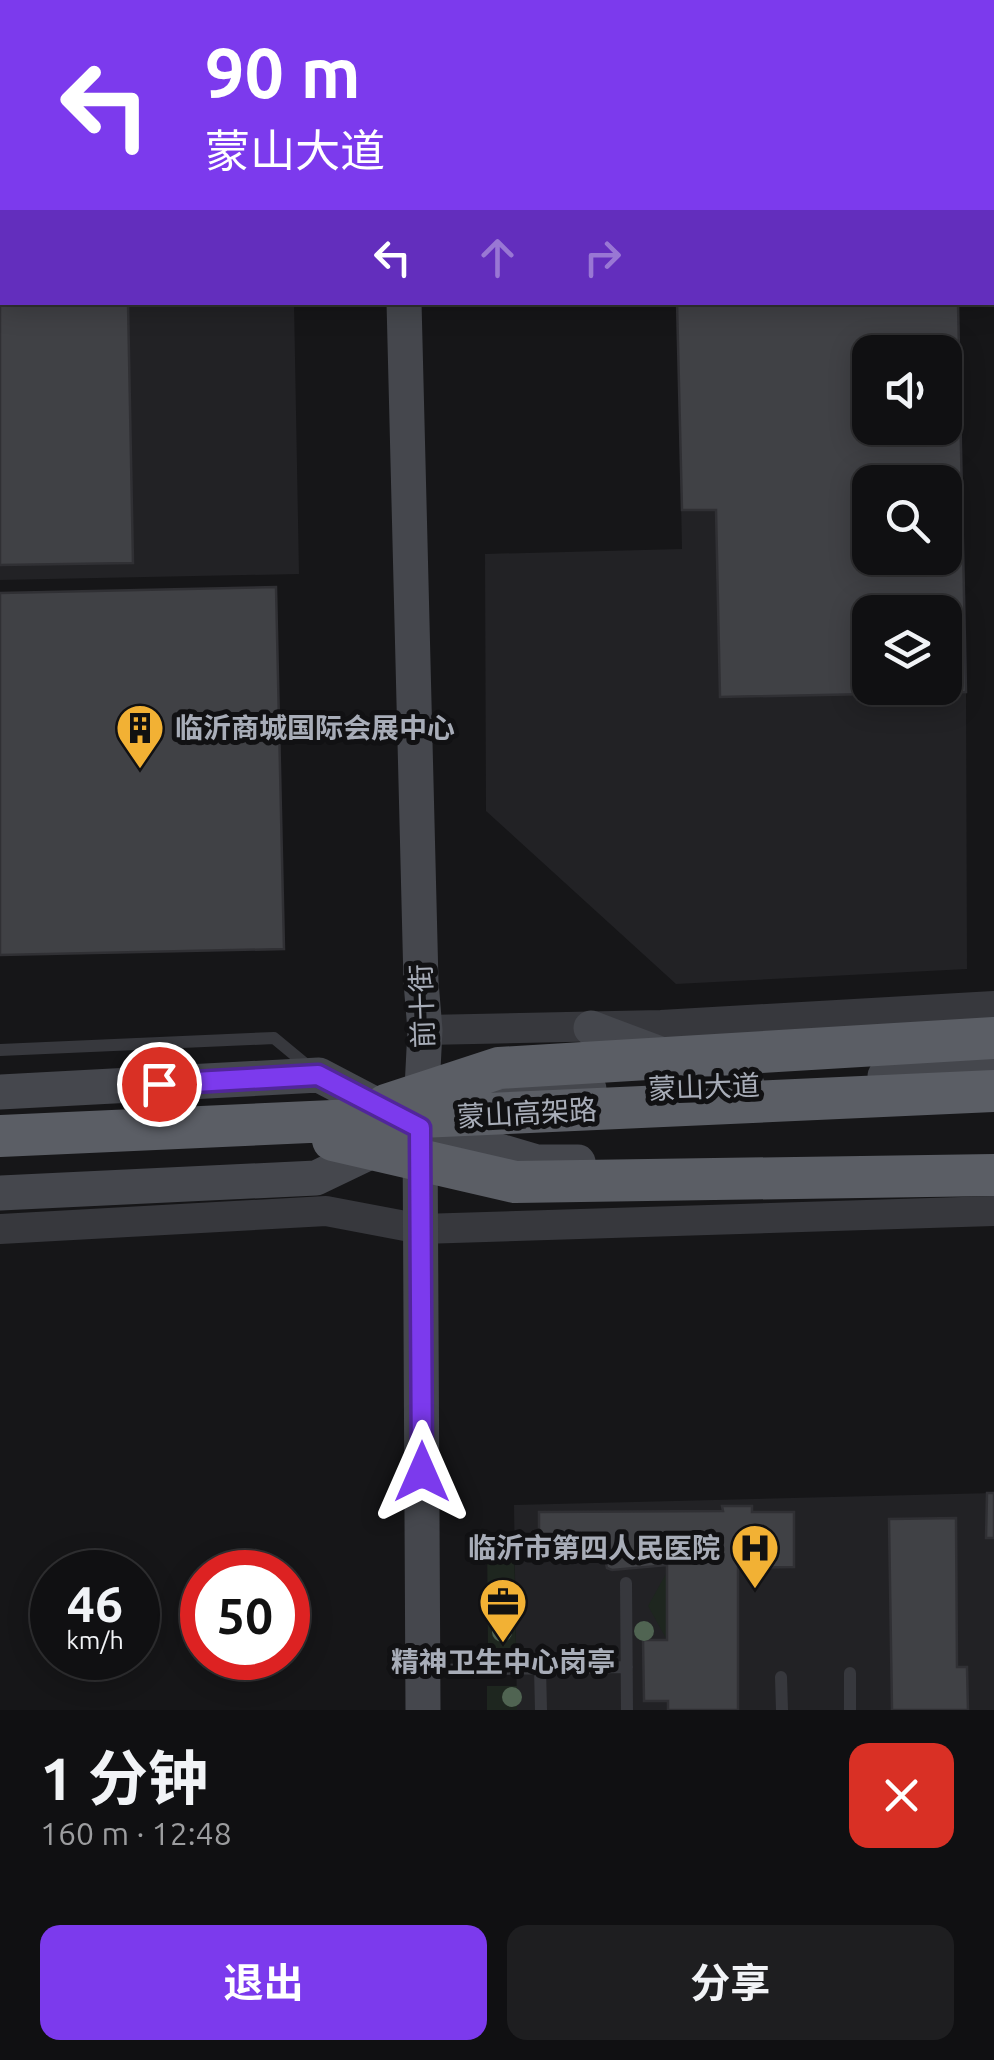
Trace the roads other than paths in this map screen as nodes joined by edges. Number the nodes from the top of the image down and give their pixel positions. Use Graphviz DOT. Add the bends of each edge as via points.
graph roads {
  1 [pos="404,305"];
  2 [pos="994,1006"];
  3 [pos="591,1028"];
  4 [pos="425,1030"];
  5 [pos="994,1038"];
  6 [pos="0,1050"];
  7 [pos="994,1068"];
  8 [pos="318,1075"];
  9 [pos="748,1087"];
  10 [pos="994,1091"];
  11 [pos="0,1092"];
  12 [pos="994,1118"];
  13 [pos="420,1128"];
  14 [pos="333,1131"];
  15 [pos="0,1136"];
  16 [pos="0,1155"];
  17 [pos="994,1155"];
  18 [pos="994,1175"];
  19 [pos="0,1193"];
  20 [pos="994,1211"];
  21 [pos="0,1229"];
  22 [pos="421,1229"];
  23 [pos="626,1583"];
  24 [pos="626,1667"];
  25 [pos="540,1668"];
  26 [pos="423,1670"];
  27 [pos="850,1673"];
  28 [pos="781,1677"];
  29 [pos="423,1710"];
  30 [pos="541,1710"];
  31 [pos="627,1710"];
  32 [pos="782,1710"];
  33 [pos="850,1710"];
  1 -- 4 [label="main road, 前十街"];
  2 -- 3 [label="street"];
  3 -- 4 [label="street"];
  3 -- 9 [label="main road"];
  4 -- 13 [label="main road, 前十街"];
  5 -- 14 [label="highway" via="499,1068"];
  6 -- 8 [label="lane" via="274,1038"];
  7 -- 9 [label="main road, 蒙山大道"];
  8 -- 11 [label="main road"];
  8 -- 13 [label="main road"];
  9 -- 13 [label="main road, 蒙山大道" via="528,1090"];
  10 -- 14 [label="highway, 蒙山高架路"];
  12 -- 14 [label="highway, 蒙山高架路"];
  13 -- 17 [label="main road" via="537,1162"];
  13 -- 19 [label="main road, 蒙山大道" via="316,1178"];
  13 -- 22 [label="main road, 前十街"];
  14 -- 15 [label="highway, 蒙山高架路"];
  14 -- 16 [label="highway, 蒙山高架路"];
  14 -- 18 [label="highway" via="514,1182"];
  20 -- 22 [label="street"];
  21 -- 22 [label="street" via="326,1210"];
  22 -- 26 [label="main road, 前十街"];
  23 -- 24 [label="lane"];
  24 -- 25 [label="lane"];
  24 -- 31 [label="lane"];
  25 -- 26 [label="lane"];
  25 -- 30 [label="lane"];
  26 -- 29 [label="main road, 前十街"];
  27 -- 33 [label="lane"];
  28 -- 32 [label="lane"];
}
